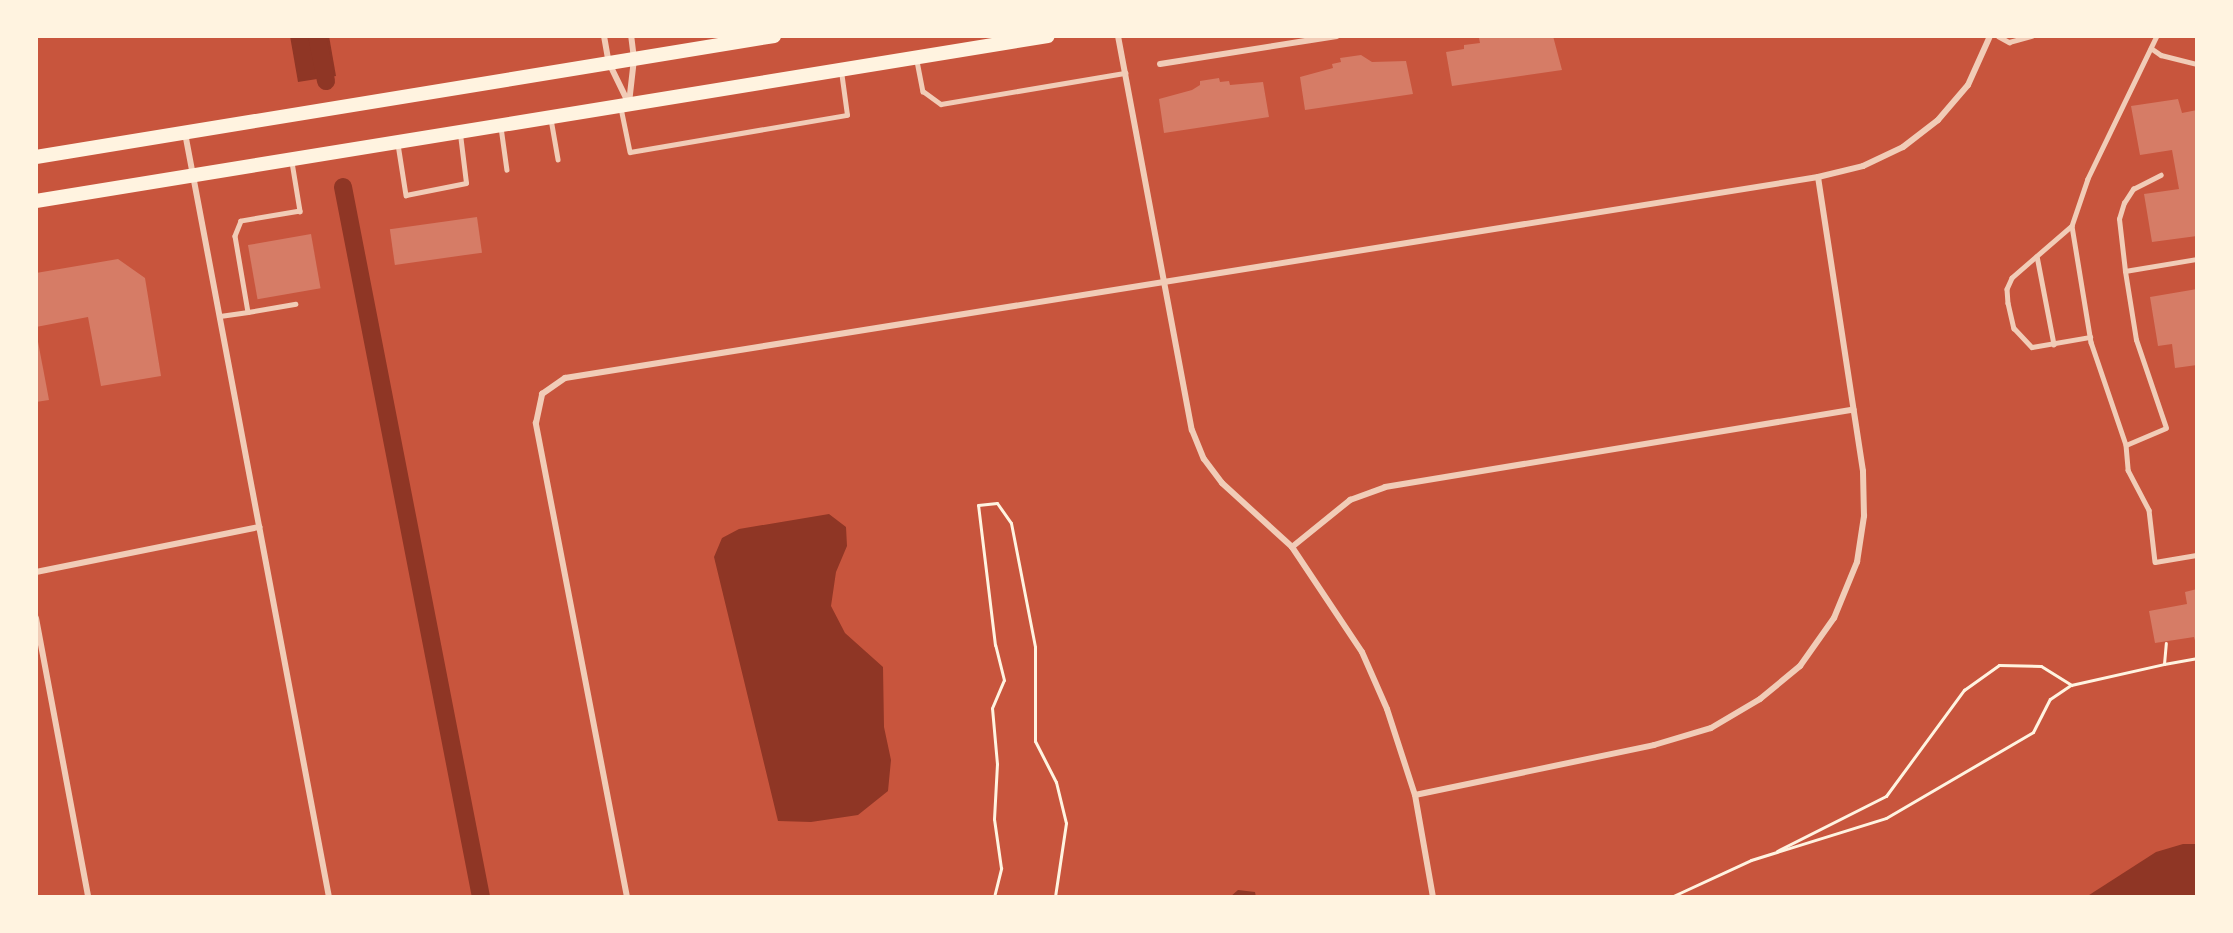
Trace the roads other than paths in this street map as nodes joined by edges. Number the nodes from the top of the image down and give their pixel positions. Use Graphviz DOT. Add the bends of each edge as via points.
graph roads {
  1 [pos="604,36"];
  2 [pos="631,36"];
  3 [pos="774,36"];
  4 [pos="1048,36"];
  5 [pos="1118,36"];
  6 [pos="1337,36"];
  7 [pos="1990,36"];
  8 [pos="1998,36"];
  9 [pos="2031,36"];
  10 [pos="2157,36"];
  11 [pos="2151,48"];
  12 [pos="916,57"];
  13 [pos="634,59"];
  14 [pos="609,63"];
  15 [pos="1160,64"];
  16 [pos="2197,64"];
  17 [pos="840,69"];
  18 [pos="1125,73"];
  19 [pos="625,104"];
  20 [pos="550,117"];
  21 [pos="501,125"];
  22 [pos="459,131"];
  23 [pos="185,133"];
  24 [pos="397,141"];
  25 [pos="36,157"];
  26 [pos="291,159"];
  27 [pos="558,159"];
  28 [pos="507,170"];
  29 [pos="2161,174"];
  30 [pos="192,175"];
  31 [pos="1818,177"];
  32 [pos="36,201"];
  33 [pos="2072,226"];
  34 [pos="2037,256"];
  35 [pos="2197,259"];
  36 [pos="2125,271"];
  37 [pos="1161,283"];
  38 [pos="295,304"];
  39 [pos="248,312"];
  40 [pos="220,316"];
  41 [pos="2090,337"];
  42 [pos="2054,344"];
  43 [pos="1854,409"];
  44 [pos="2126,445"];
  45 [pos="260,527"];
  46 [pos="1292,547"];
  47 [pos="2197,555"];
  48 [pos="36,572"];
  49 [pos="36,618"];
  50 [pos="1415,795"];
  51 [pos="88,897"];
  52 [pos="329,897"];
  53 [pos="627,897"];
  54 [pos="1433,897"];
  1 -- 14 [label="street"];
  2 -- 13 [label="street"];
  3 -- 13 [label="main road"];
  4 -- 12 [label="main road"];
  5 -- 18 [label="street"];
  6 -- 15 [label="street"];
  7 -- 31 [label="street" via="1968,85 1938,120 1903,147 1863,166"];
  8 -- 9 [label="lane" via="2008,42"];
  10 -- 11 [label="lane"];
  11 -- 16 [label="lane" via="2161,55"];
  11 -- 33 [label="lane" via="2088,179"];
  12 -- 17 [label="main road"];
  12 -- 18 [label="lane" via="922,91 941,104"];
  13 -- 14 [label="main road"];
  13 -- 19 [label="street"];
  14 -- 19 [label="street"];
  14 -- 23 [label="main road"];
  17 -- 19 [label="main road"];
  17 -- 19 [label="lane" via="847,115 630,152"];
  18 -- 37 [label="street"];
  19 -- 20 [label="main road"];
  20 -- 21 [label="main road"];
  20 -- 27 [label="lane"];
  21 -- 22 [label="main road"];
  21 -- 28 [label="lane"];
  22 -- 24 [label="main road"];
  22 -- 24 [label="lane" via="466,183 406,195"];
  23 -- 25 [label="main road"];
  23 -- 30 [label="street"];
  24 -- 26 [label="main road"];
  26 -- 30 [label="main road"];
  26 -- 39 [label="lane" via="300,211 241,221 237,225 235,236"];
  29 -- 36 [label="lane" via="2133,189 2124,203 2119,219"];
  30 -- 32 [label="main road"];
  30 -- 40 [label="street"];
  31 -- 37 [label="street"];
  31 -- 43 [label="street"];
  33 -- 34 [label="lane"];
  33 -- 41 [label="lane"];
  34 -- 42 [label="lane"];
  34 -- 42 [label="lane" via="2012,278 2007,289 2008,303 2014,328 2024,342 2032,347"];
  35 -- 36 [label="lane"];
  36 -- 44 [label="lane" via="2136,340 2166,428"];
  37 -- 46 [label="street" via="1192,430 1204,459 1222,483"];
  37 -- 53 [label="street" via="565,378 542,394 536,423"];
  38 -- 39 [label="lane"];
  39 -- 40 [label="lane"];
  40 -- 45 [label="street"];
  41 -- 42 [label="lane"];
  41 -- 44 [label="lane"];
  43 -- 46 [label="street" via="1385,487 1350,500"];
  43 -- 50 [label="street" via="1863,471 1864,516 1857,562 1834,618 1800,666 1760,699 1711,728 1654,745"];
  44 -- 47 [label="lane" via="2128,470 2149,510 2155,562"];
  45 -- 48 [label="street"];
  45 -- 52 [label="street"];
  46 -- 50 [label="street" via="1362,652 1387,709"];
  49 -- 51 [label="street"];
  50 -- 54 [label="street"];
}
